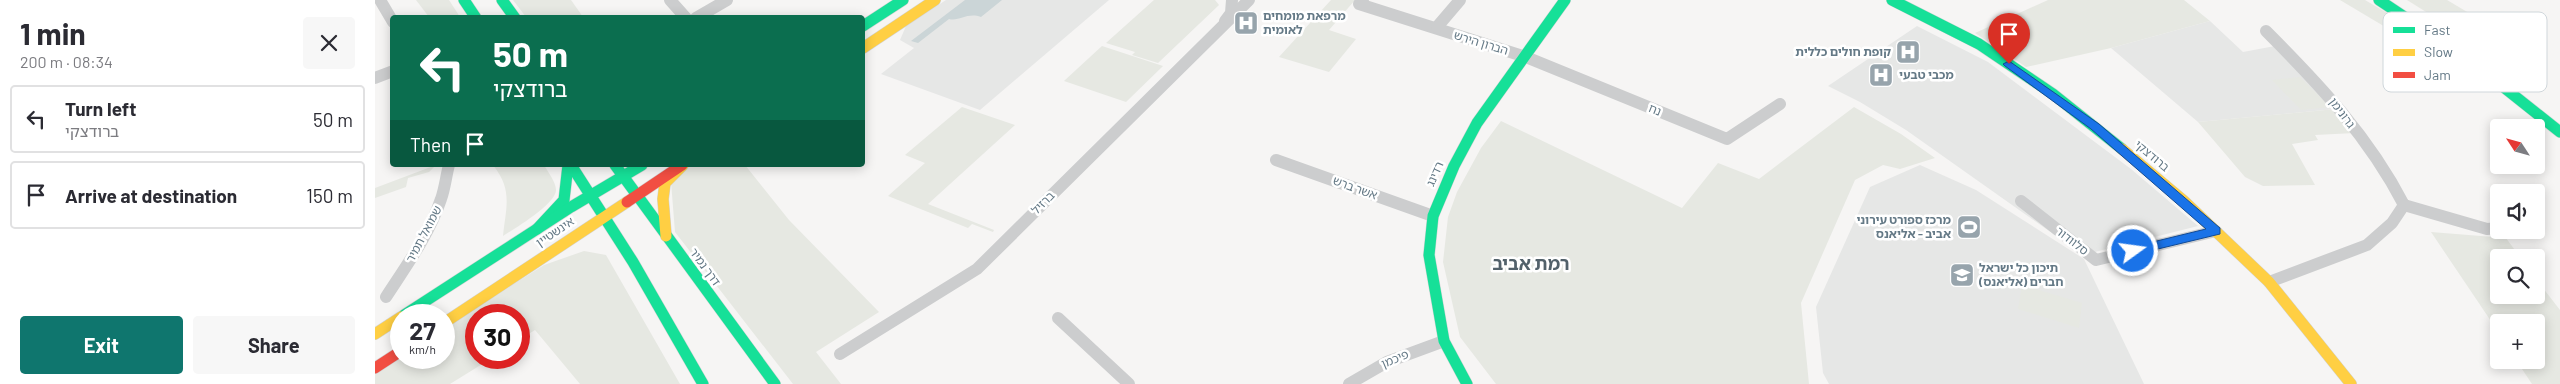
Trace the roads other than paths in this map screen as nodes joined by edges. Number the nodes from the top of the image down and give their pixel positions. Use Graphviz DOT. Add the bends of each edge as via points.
graph roads {
  1 [pos="380,0"];
  2 [pos="464,0"];
  3 [pos="502,0"];
  4 [pos="671,0"];
  5 [pos="727,0"];
  6 [pos="903,0"];
  7 [pos="935,0"];
  8 [pos="1232,0"];
  9 [pos="1249,0"];
  10 [pos="1460,0"];
  11 [pos="1565,0"];
  12 [pos="1892,0"];
  13 [pos="2379,0"];
  14 [pos="2395,0"];
  15 [pos="1361,2"];
  16 [pos="2397,12"];
  17 [pos="2413,12"];
  18 [pos="474,15"];
  19 [pos="513,15"];
  20 [pos="684,15"];
  21 [pos="701,15"];
  22 [pos="390,17"];
  23 [pos="1225,24"];
  24 [pos="865,25"];
  25 [pos="1437,27"];
  26 [pos="2266,32"];
  27 [pos="865,47"];
  28 [pos="1525,57"];
  29 [pos="390,72"];
  30 [pos="375,78"];
  31 [pos="2512,92"];
  32 [pos="2526,92"];
  33 [pos="1779,104"];
  34 [pos="2560,118"];
  35 [pos="2560,132"];
  36 [pos="1276,160"];
  37 [pos="449,167"];
  38 [pos="570,167"];
  39 [pos="571,167"];
  40 [pos="616,167"];
  41 [pos="639,167"];
  42 [pos="680,167"];
  43 [pos="681,167"];
  44 [pos="623,176"];
  45 [pos="637,194"];
  46 [pos="591,195"];
  47 [pos="2021,201"];
  48 [pos="2403,205"];
  49 [pos="605,216"];
  50 [pos="1433,216"];
  51 [pos="537,229"];
  52 [pos="2490,229"];
  53 [pos="2216,231"];
  54 [pos="667,237"];
  55 [pos="2269,282"];
  56 [pos="386,297"];
  57 [pos="421,304"];
  58 [pos="455,316"];
  59 [pos="1058,318"];
  60 [pos="390,324"];
  61 [pos="375,334"];
  62 [pos="1444,341"];
  63 [pos="840,354"];
  64 [pos="390,358"];
  65 [pos="375,368"];
  66 [pos="703,384"];
  67 [pos="775,384"];
  68 [pos="1129,384"];
  69 [pos="1349,384"];
  70 [pos="1467,384"];
  71 [pos="2351,384"];
  1 -- 22 [label="street"];
  2 -- 18 [label="main road"];
  3 -- 19 [label="main road"];
  4 -- 20 [label="street"];
  5 -- 21 [label="street"];
  6 -- 24 [label="main road"];
  7 -- 27 [label="main road"];
  8 -- 23 [label="street, ברזיל" via="1231,13"];
  9 -- 23 [label="street, ברזיל"];
  10 -- 25 [label="street, הברון הירש"];
  11 -- 28 [label="main road, רדינג"];
  12 -- 53 [label="main road, ברודצקי" via="1979,44 2053,94 2095,126"];
  13 -- 16 [label="main road"];
  14 -- 17 [label="main road"];
  15 -- 25 [label="street, הברון הירש"];
  23 -- 63 [label="street, ברזיל" via="977,269"];
  25 -- 28 [label="street, הברון הירש"];
  26 -- 48 [label="street, גרונימן" via="2330,96 2392,178"];
  28 -- 33 [label="street, נח" via="1727,139"];
  28 -- 50 [label="main road, רדינג" via="1477,123 1453,166"];
  29 -- 30 [label="street"];
  31 -- 35 [label="main road"];
  32 -- 34 [label="main road"];
  36 -- 50 [label="street, אשר ברש"];
  37 -- 56 [label="street, שמואל תמיר" via="441,202 414,256"];
  38 -- 51 [label="main road" via="565,200"];
  39 -- 46 [label="main road"];
  40 -- 44 [label="main road, דרך נמיר"];
  41 -- 44 [label="main road, אינשטיין"];
  42 -- 45 [label="main road, אינשטיין"];
  43 -- 54 [label="main road" via="665,183 663,199"];
  44 -- 45 [label="main road, דרך נמיר"];
  44 -- 46 [label="main road, אינשטיין"];
  45 -- 49 [label="main road, אינשטיין"];
  45 -- 54 [label="main road, דרך נמיר"];
  46 -- 49 [label="main road"];
  46 -- 51 [label="main road, אינשטיין"];
  47 -- 53 [label="street, סלוודור" via="2096,260"];
  48 -- 52 [label="street"];
  48 -- 55 [label="street" via="2392,223 2367,245"];
  49 -- 58 [label="main road, אינשטיין"];
  49 -- 66 [label="main road"];
  50 -- 62 [label="main road, רדינג" via="1429,256"];
  51 -- 57 [label="main road, אינשטיין"];
  53 -- 55 [label="main road, ברודצקי"];
  54 -- 67 [label="main road, דרך נמיר"];
  55 -- 71 [label="main road, ברודצקי"];
  59 -- 68 [label="street"];
  60 -- 61 [label="main road, אינשטיין"];
  62 -- 69 [label="street, פיכמן" via="1387,362"];
  62 -- 70 [label="main road, רדינג"];
  64 -- 65 [label="main road"];
}
